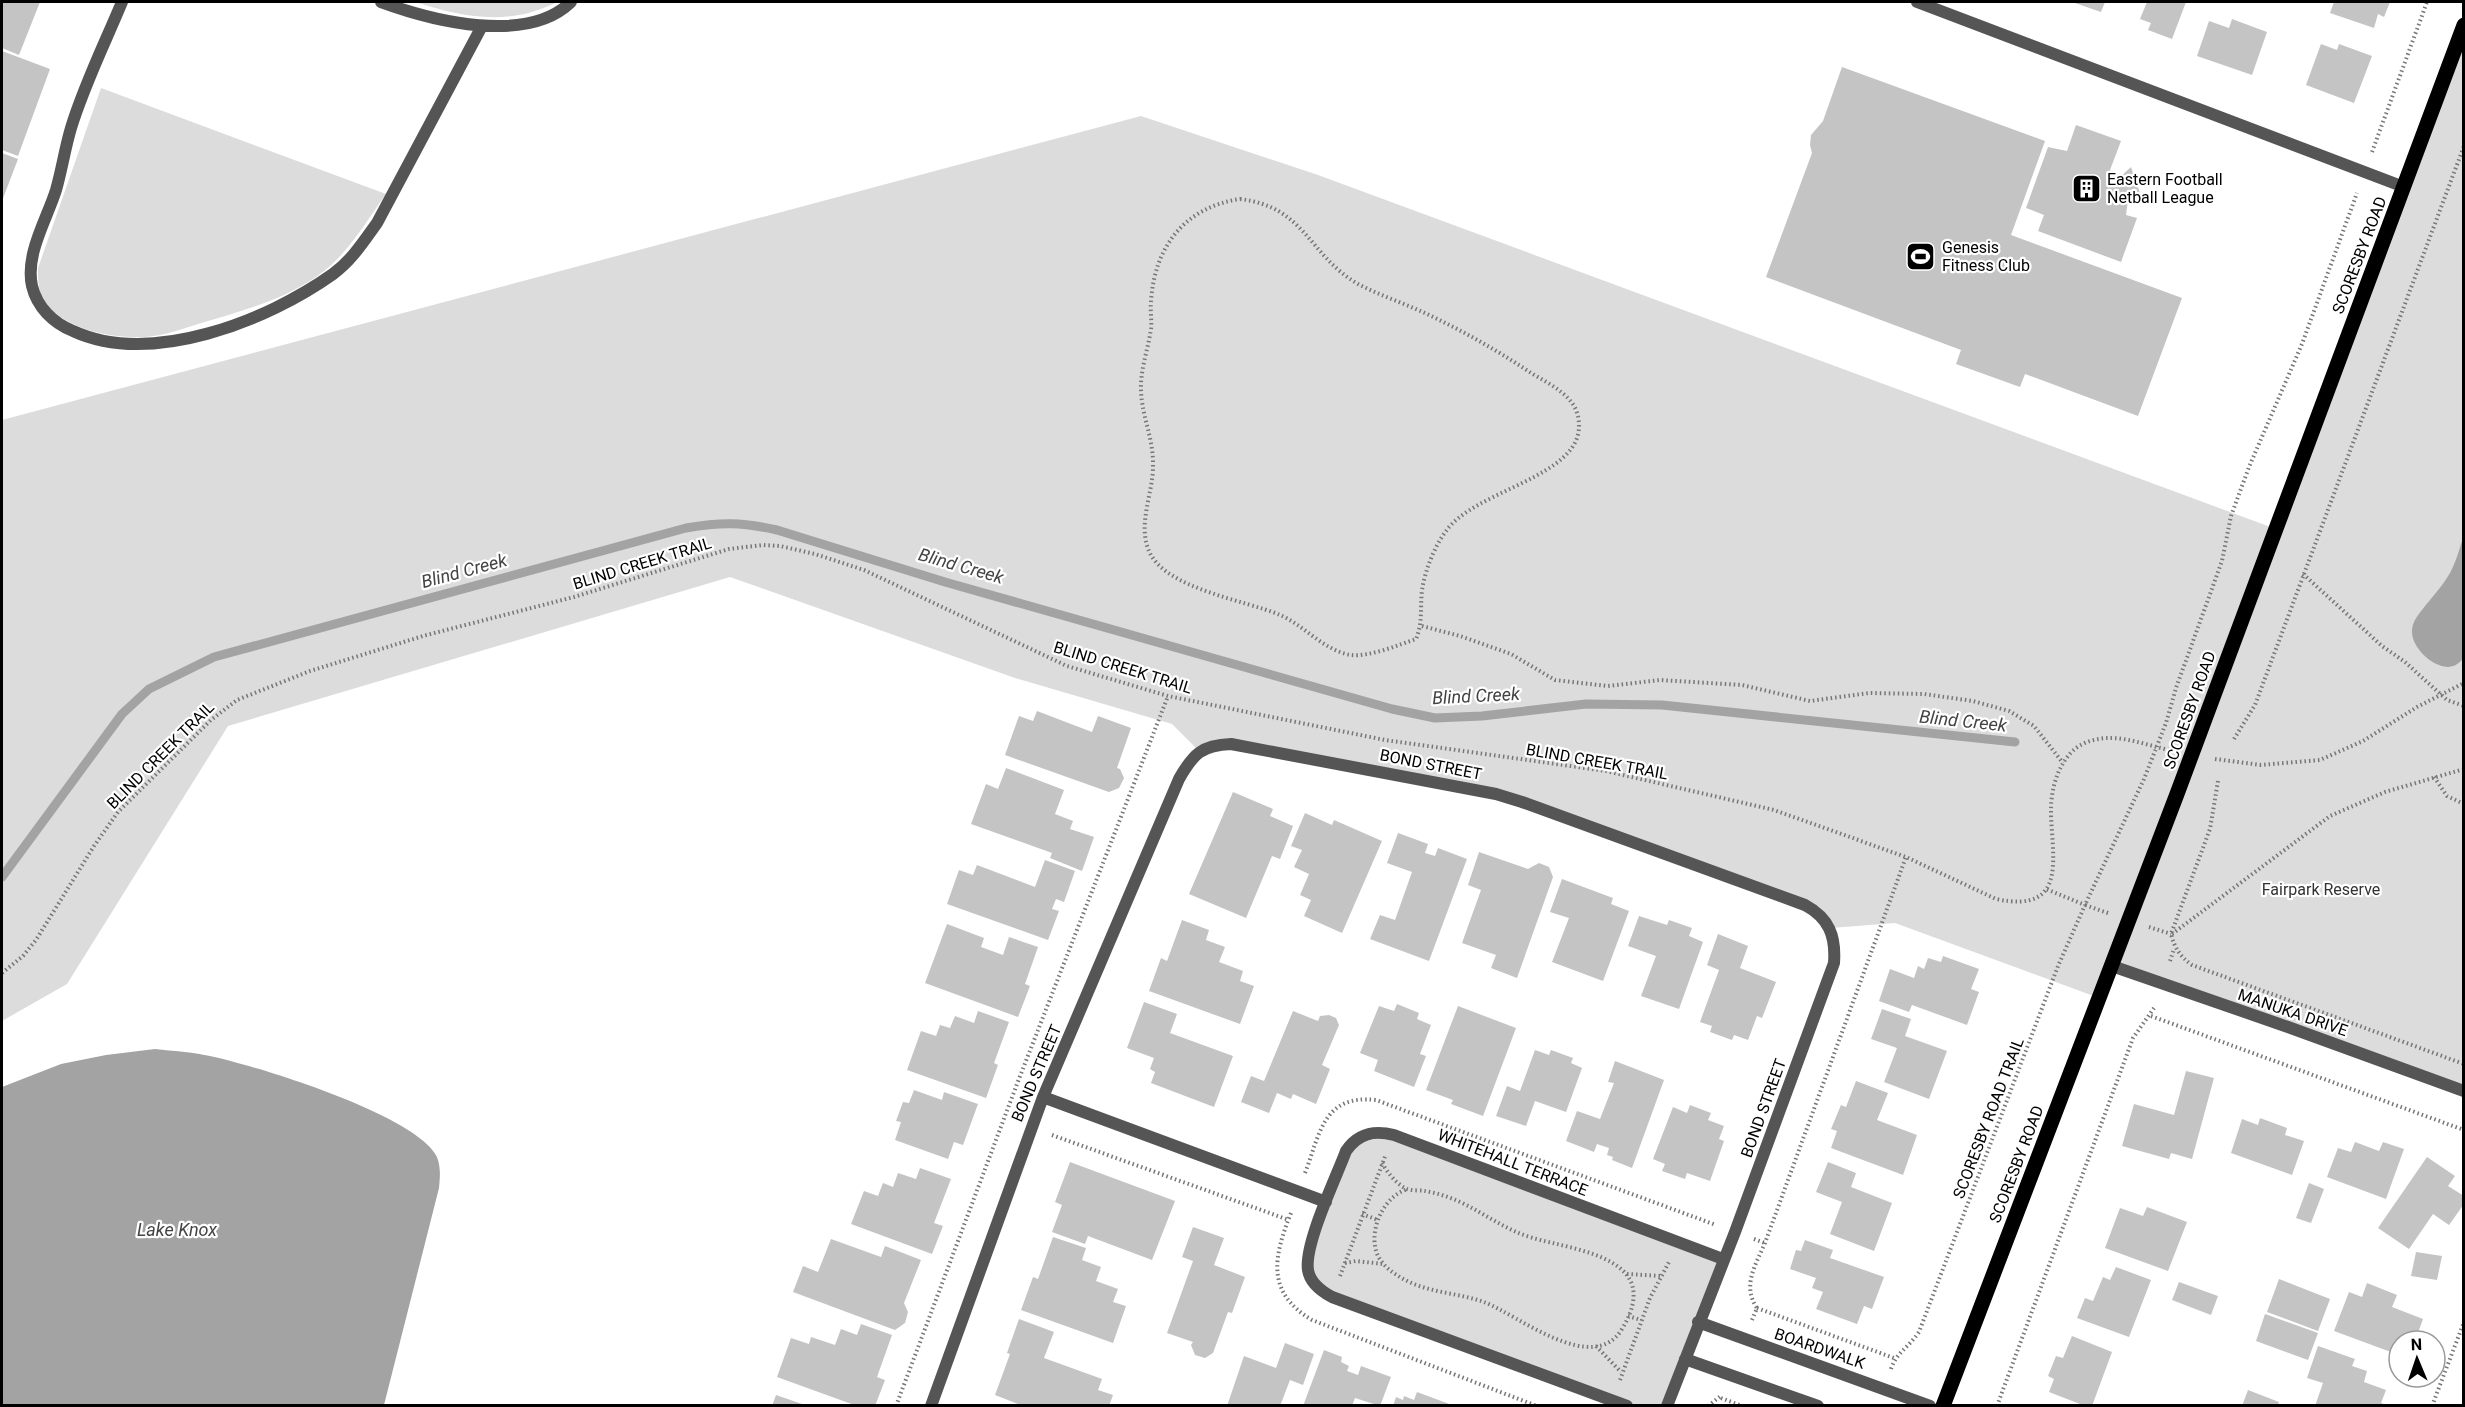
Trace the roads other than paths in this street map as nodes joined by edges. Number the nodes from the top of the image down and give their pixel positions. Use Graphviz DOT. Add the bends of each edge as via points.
graph roads {
  1 [pos="122,2"];
  2 [pos="381,2"];
  3 [pos="572,2"];
  4 [pos="1917,2"];
  5 [pos="2463,25"];
  6 [pos="482,26"];
  7 [pos="2404,187"];
  8 [pos="2112,966"];
  9 [pos="2463,1091"];
  10 [pos="1043,1097"];
  11 [pos="1326,1202"];
  12 [pos="1723,1259"];
  13 [pos="1698,1322"];
  14 [pos="1685,1359"];
  15 [pos="931,1406"];
  16 [pos="1627,1406"];
  17 [pos="1667,1406"];
  18 [pos="1818,1406"];
  19 [pos="1930,1406"];
  20 [pos="1943,1406"];
  1 -- 6 [label="street" via="72,126 32,267 36,298 53,320 80,335 113,343 159,343 216,330 269,310 334,273 357,252 377,223"];
  2 -- 6 [label="street"];
  3 -- 6 [label="street" via="549,16 528,22"];
  4 -- 7 [label="street"];
  5 -- 7 [label="main road, SCORESBY ROAD"];
  7 -- 8 [label="main road, SCORESBY ROAD"];
  8 -- 9 [label="street, MANUKA DRIVE"];
  8 -- 20 [label="main road, SCORESBY ROAD"];
  10 -- 11 [label="street"];
  10 -- 12 [label="street, BOND STREET" via="1179,779 1199,751 1214,744 1231,744 1496,794 1805,905 1831,928 1834,963"];
  10 -- 15 [label="street, BOND STREET"];
  11 -- 12 [label="street, WHITEHALL TERRACE" via="1351,1143 1375,1132 1394,1135"];
  11 -- 16 [label="street, WHITEHALL TERRACE" via="1308,1268 1317,1287 1332,1296"];
  12 -- 13 [label="street, BOND STREET"];
  13 -- 14 [label="street, BOND STREET"];
  13 -- 19 [label="street, BOARDWALK"];
  14 -- 17 [label="street, BOND STREET"];
  14 -- 18 [label="street"];
}
